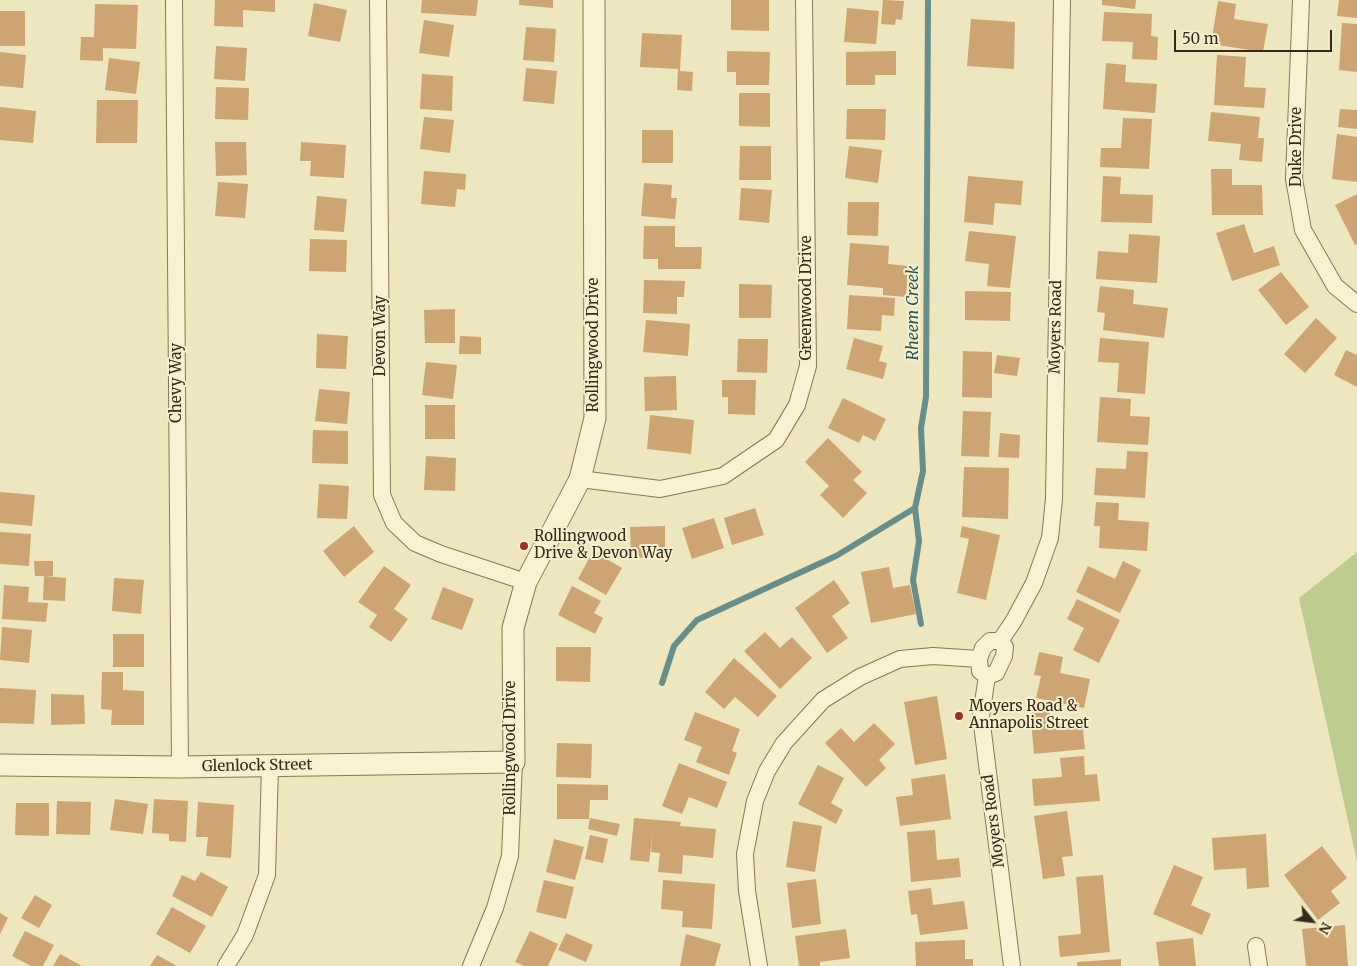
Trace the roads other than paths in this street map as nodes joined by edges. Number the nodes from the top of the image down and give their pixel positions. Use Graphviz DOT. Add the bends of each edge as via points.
graph roads {
  1 [pos="174,0"];
  2 [pos="378,0"];
  3 [pos="594,0"];
  4 [pos="804,0"];
  5 [pos="1062,0"];
  6 [pos="1301,0"];
  7 [pos="1357,304"];
  8 [pos="580,478"];
  9 [pos="526,582"];
  10 [pos="1000,640"];
  11 [pos="979,659"];
  12 [pos="987,676"];
  13 [pos="514,762"];
  14 [pos="0,765"];
  15 [pos="270,766"];
  16 [pos="180,767"];
  17 [pos="1256,946"];
  18 [pos="226,966"];
  19 [pos="471,966"];
  20 [pos="759,966"];
  21 [pos="1012,966"];
  22 [pos="1259,966"];
  1 -- 16 [label="street, Chevy Way"];
  2 -- 9 [label="street, Devon Way" via="382,495 394,523 415,543"];
  3 -- 8 [label="street, Rollingwood Drive" via="595,418"];
  4 -- 8 [label="street, Greenwood Drive" via="808,366 797,405 776,440 723,476 660,490"];
  5 -- 10 [label="street, Moyers Road" via="1054,499 1050,538 1034,583"];
  6 -- 7 [label="street, Duke Drive" via="1294,179 1303,230 1335,286"];
  8 -- 9 [label="street, Rollingwood Drive"];
  9 -- 13 [label="street, Rollingwood Drive" via="512,628"];
  10 -- 11 [label="street, Moyers Road" via="990,641"];
  10 -- 12 [label="street" via="1005,646 1001,666 996,674"];
  11 -- 12 [label="street" via="980,670"];
  11 -- 20 [label="street" via="934,656 900,659 860,676 823,700 784,743 755,801 745,854"];
  12 -- 21 [label="street, Moyers Road" via="981,716"];
  13 -- 15 [label="street, Glenlock Street"];
  13 -- 19 [label="street, Rollingwood Drive" via="510,856 495,908"];
  14 -- 16 [label="street, Glenlock Street"];
  15 -- 16 [label="street, Glenlock Street"];
  15 -- 18 [label="street" via="267,875 245,935"];
  17 -- 22 [label="street"];
}
